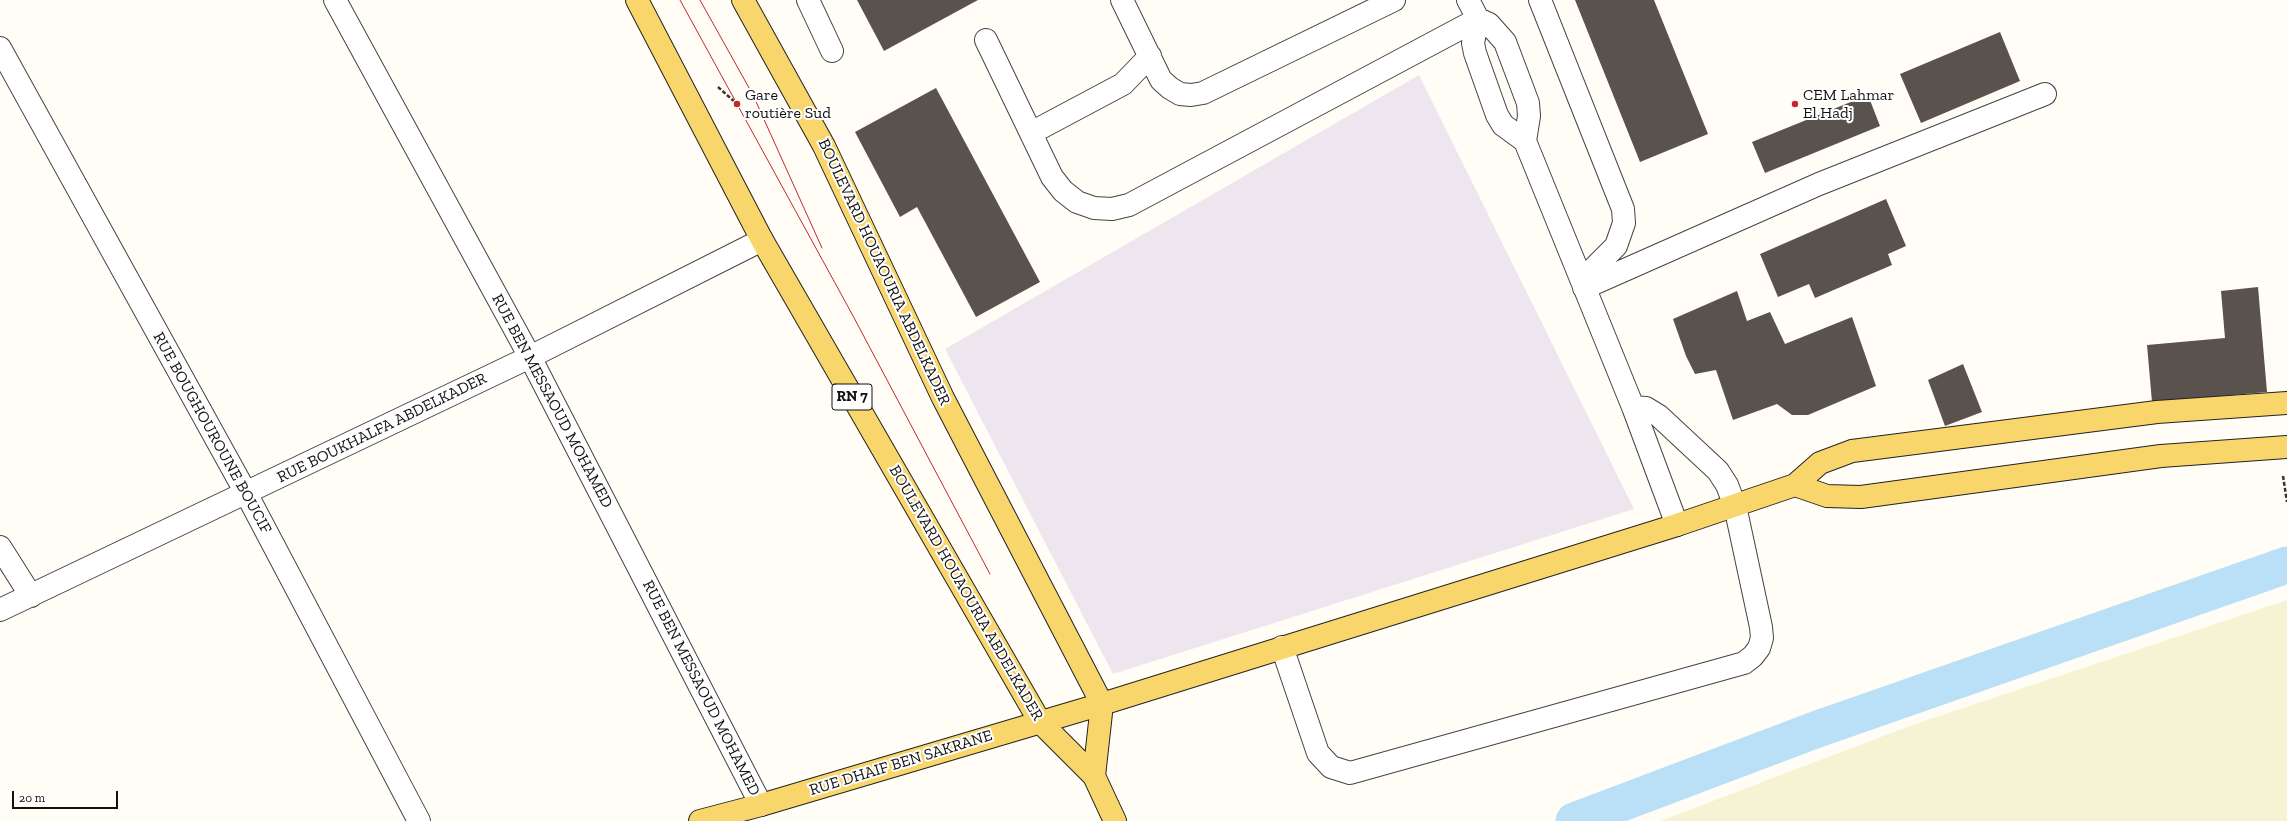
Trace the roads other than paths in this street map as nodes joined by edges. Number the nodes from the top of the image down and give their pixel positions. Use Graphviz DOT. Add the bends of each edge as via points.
graph roads {
  1 [pos="336,0"];
  2 [pos="637,0"];
  3 [pos="743,0"];
  4 [pos="808,0"];
  5 [pos="1122,0"];
  6 [pos="1394,0"];
  7 [pos="1540,0"];
  8 [pos="1473,9"];
  9 [pos="986,40"];
  10 [pos="0,48"];
  11 [pos="832,51"];
  12 [pos="1150,56"];
  13 [pos="2045,94"];
  14 [pos="1031,133"];
  15 [pos="1525,141"];
  16 [pos="762,240"];
  17 [pos="1583,284"];
  18 [pos="530,357"];
  19 [pos="2287,403"];
  20 [pos="1633,407"];
  21 [pos="2287,447"];
  22 [pos="1795,485"];
  23 [pos="246,493"];
  24 [pos="1735,506"];
  25 [pos="1677,525"];
  26 [pos="0,547"];
  27 [pos="31,596"];
  28 [pos="0,610"];
  29 [pos="1282,647"];
  30 [pos="1102,704"];
  31 [pos="1040,722"];
  32 [pos="1094,776"];
  33 [pos="761,805"];
  34 [pos="419,821"];
  35 [pos="700,821"];
  36 [pos="1115,821"];
  1 -- 18 [label="street, RUE BEN MESSAOUD MOHAMED"];
  2 -- 16 [label="main road, BOULEVARD HOUAOURIA ABDELKADER / RN 7"];
  3 -- 30 [label="main road, BOULEVARD HOUAOURIA ABDELKADER" via="824,146 943,398"];
  4 -- 11 [label="street"];
  5 -- 12 [label="street"];
  6 -- 12 [label="street" via="1203,93 1180,94 1170,88 1162,80"];
  7 -- 17 [label="street" via="1623,209 1624,223 1616,246"];
  8 -- 14 [label="street" via="1129,205 1112,209 1094,208 1077,202 1063,191 1052,177"];
  8 -- 15 [label="street" via="1475,52 1497,115 1503,125"];
  8 -- 15 [label="street" via="1505,42 1528,103 1529,116"];
  9 -- 14 [label="street"];
  10 -- 23 [label="street, RUE BOUGHOUROUNE BOUCIF"];
  12 -- 14 [label="street" via="1123,84"];
  13 -- 17 [label="street" via="1819,184"];
  15 -- 17 [label="street"];
  16 -- 18 [label="street, RUE BOUKHALFA ABDELKADER"];
  16 -- 31 [label="main road, BOULEVARD HOUAOURIA ABDELKADER / RN 7"];
  17 -- 20 [label="street"];
  18 -- 23 [label="street, RUE BOUKHALFA ABDELKADER"];
  18 -- 33 [label="street, RUE BEN MESSAOUD MOHAMED"];
  19 -- 22 [label="main road" via="2149,413 1852,452 1820,463"];
  20 -- 24 [label="street" via="1653,411 1718,471"];
  20 -- 25 [label="street"];
  21 -- 22 [label="main road" via="2154,457 1861,497 1827,496"];
  22 -- 24 [label="main road, RUE DHAIF BEN SAKRANE"];
  23 -- 27 [label="street, RUE BOUKHALFA ABDELKADER"];
  23 -- 34 [label="street, RUE BOUGHOUROUNE BOUCIF"];
  24 -- 25 [label="main road, RUE DHAIF BEN SAKRANE"];
  24 -- 29 [label="street" via="1762,638 1759,648 1744,663 1350,773 1331,767 1318,753"];
  25 -- 29 [label="main road, RUE DHAIF BEN SAKRANE"];
  26 -- 27 [label="street"];
  27 -- 28 [label="street, RUE BOUKHALFA ABDELKADER"];
  29 -- 30 [label="main road, RUE DHAIF BEN SAKRANE"];
  30 -- 31 [label="main road, RUE DHAIF BEN SAKRANE"];
  30 -- 32 [label="main road"];
  31 -- 32 [label="main road, BOULEVARD HOUAOURIA ABDELKADER / RN 7"];
  31 -- 33 [label="main road, RUE DHAIF BEN SAKRANE"];
  32 -- 36 [label="main road, RN 7"];
  33 -- 35 [label="main road, RUE DHAIF BEN SAKRANE"];
}
